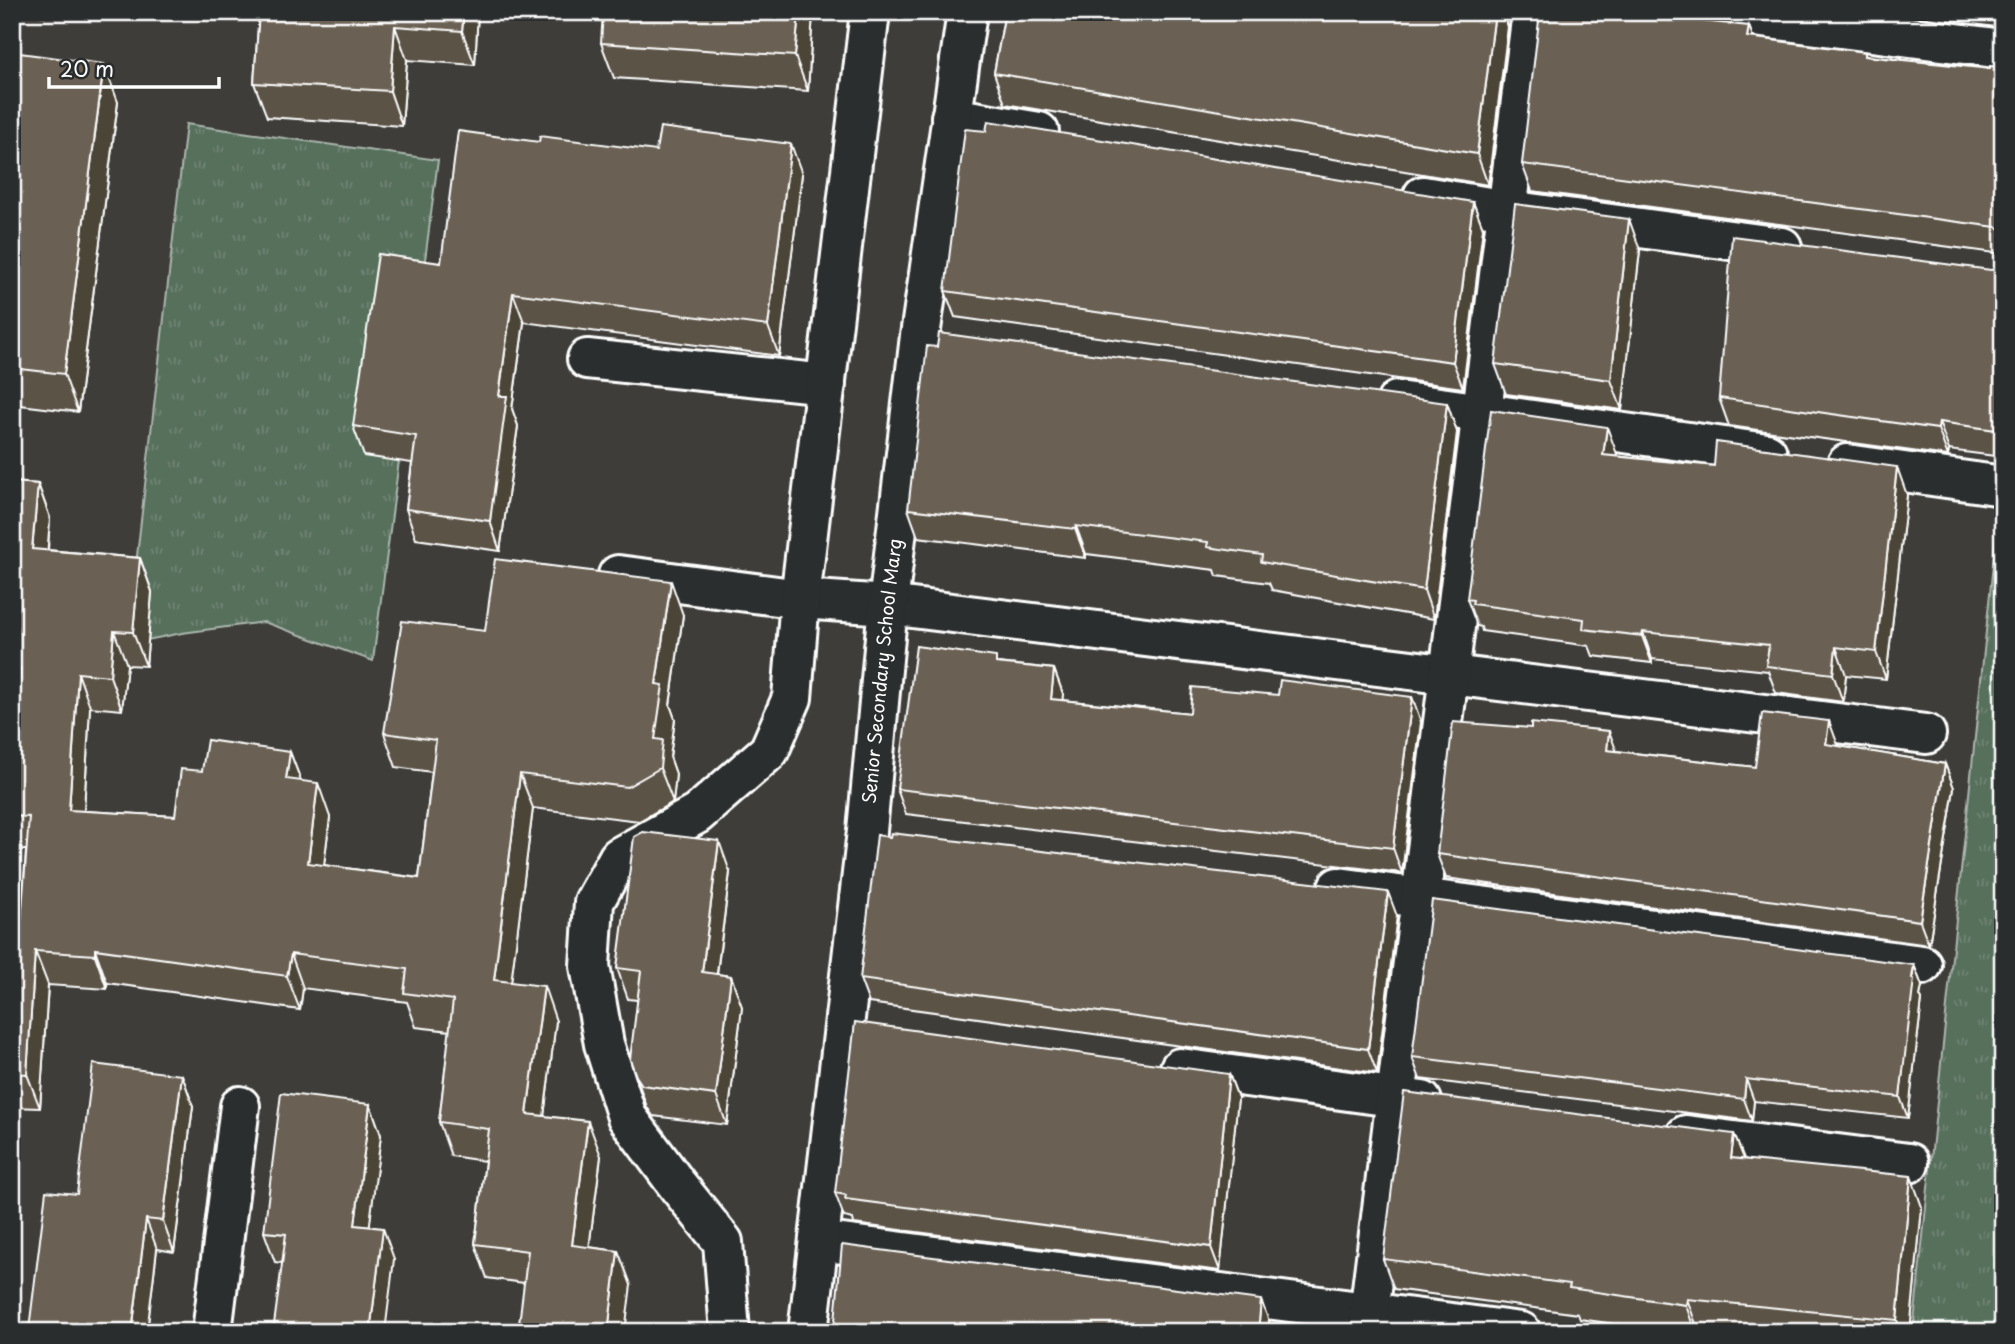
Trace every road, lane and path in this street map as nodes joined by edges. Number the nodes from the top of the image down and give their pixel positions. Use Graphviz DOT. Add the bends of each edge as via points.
graph roads {
  1 [pos="870,12"];
  2 [pos="967,12"];
  3 [pos="1532,12"];
  4 [pos="1716,12"];
  5 [pos="2003,49"];
  6 [pos="951,117"];
  7 [pos="1068,136"];
  8 [pos="1384,190"];
  9 [pos="1507,210"];
  10 [pos="1810,250"];
  11 [pos="920,336"];
  12 [pos="961,340"];
  13 [pos="587,359"];
  14 [pos="826,384"];
  15 [pos="1359,396"];
  16 [pos="1482,413"];
  17 [pos="2003,486"];
  18 [pos="584,571"];
  19 [pos="800,598"];
  20 [pos="888,605"];
  21 [pos="1449,675"];
  22 [pos="1926,734"];
  23 [pos="867,831"];
  24 [pos="904,835"];
  25 [pos="1298,882"];
  26 [pos="1421,897"];
  27 [pos="1922,965"];
  28 [pos="1152,1064"];
  29 [pos="1396,1098"];
  30 [pos="1452,1105"];
  31 [pos="240,1106"];
  32 [pos="1646,1129"];
  33 [pos="1909,1163"];
  34 [pos="2003,1232"];
  35 [pos="819,1241"];
  36 [pos="2003,1242"];
  37 [pos="1369,1313"];
  38 [pos="212,1332"];
  39 [pos="730,1332"];
  40 [pos="808,1332"];
  41 [pos="1521,1332"];
  1 -- 14 [label="street"];
  2 -- 6 [label="street, Senior Secondary School Marg"];
  3 -- 9 [label="street"];
  4 -- 5 [label="street"];
  6 -- 7 [label="street"];
  6 -- 11 [label="street, Senior Secondary School Marg"];
  8 -- 9 [label="street"];
  9 -- 10 [label="street"];
  9 -- 16 [label="street"];
  11 -- 12 [label="street"];
  11 -- 20 [label="street, Senior Secondary School Marg"];
  13 -- 14 [label="street"];
  14 -- 19 [label="street"];
  15 -- 16 [label="street"];
  16 -- 17 [label="street"];
  16 -- 21 [label="street"];
  18 -- 19 [label="street"];
  19 -- 20 [label="street"];
  19 -- 39 [label="street" via="792,698 769,751 697,814 619,857 594,902 590,966 604,1044 627,1117 723,1242"];
  20 -- 21 [label="street"];
  20 -- 23 [label="street, Senior Secondary School Marg"];
  21 -- 22 [label="street"];
  21 -- 26 [label="street"];
  23 -- 24 [label="street"];
  23 -- 35 [label="street, Senior Secondary School Marg" via="863,1024"];
  25 -- 26 [label="street"];
  26 -- 27 [label="street"];
  26 -- 29 [label="street"];
  28 -- 29 [label="street"];
  29 -- 30 [label="street"];
  29 -- 37 [label="street"];
  31 -- 38 [label="street"];
  32 -- 33 [label="street"];
  34 -- 36 [label="path"];
  35 -- 37 [label="street"];
  35 -- 40 [label="street, Senior Secondary School Marg"];
  37 -- 41 [label="street"];
}
